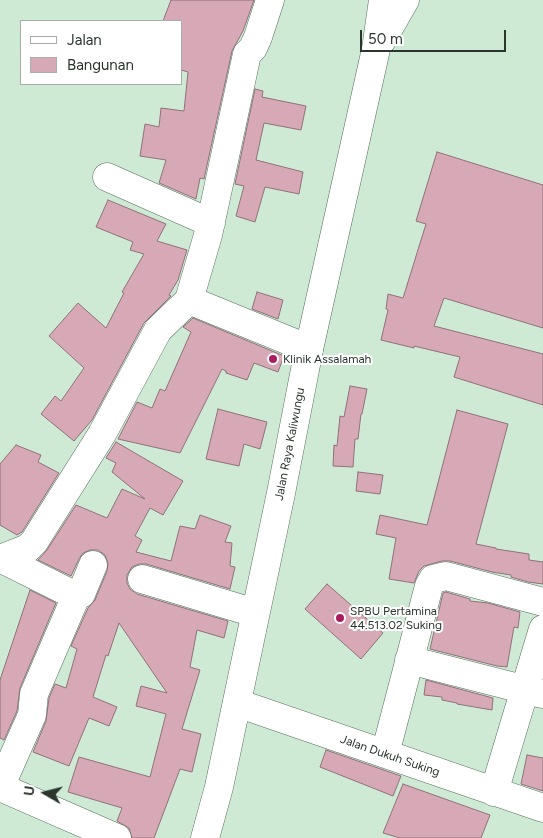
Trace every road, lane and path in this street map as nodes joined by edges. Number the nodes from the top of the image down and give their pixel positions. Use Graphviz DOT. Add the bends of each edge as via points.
graph roads {
  1 [pos="270,0"];
  2 [pos="383,0"];
  3 [pos="405,0"];
  4 [pos="376,50"];
  5 [pos="107,177"];
  6 [pos="211,223"];
  7 [pos="189,300"];
  8 [pos="308,349"];
  9 [pos="1,559"];
  10 [pos="93,565"];
  11 [pos="142,579"];
  12 [pos="76,596"];
  13 [pos="543,602"];
  14 [pos="255,613"];
  15 [pos="543,629"];
  16 [pos="409,660"];
  17 [pos="534,692"];
  18 [pos="237,704"];
  19 [pos="385,754"];
  20 [pos="0,787"];
  21 [pos="494,792"];
  22 [pos="543,808"];
  23 [pos="118,838"];
  24 [pos="205,838"];
  1 -- 6 [label="street" via="253,48 247,54"];
  2 -- 4 [label="street"];
  3 -- 4 [label="street"];
  4 -- 8 [label="street, Jalan Raya Kaliwungu"];
  5 -- 6 [label="street"];
  6 -- 7 [label="street"];
  7 -- 8 [label="street"];
  7 -- 9 [label="street" via="158,330 102,434 34,542 28,548"];
  8 -- 14 [label="street, Jalan Raya Kaliwungu"];
  9 -- 12 [label="street"];
  10 -- 12 [label="street" via="81,594"];
  11 -- 14 [label="street"];
  12 -- 20 [label="street" via="34,694 32,715"];
  13 -- 16 [label="street" via="446,576 437,577 429,586"];
  14 -- 18 [label="street, Jalan Raya Kaliwungu"];
  15 -- 17 [label="street"];
  16 -- 17 [label="street"];
  16 -- 19 [label="street"];
  17 -- 21 [label="street"];
  18 -- 19 [label="street, Jalan Dukuh Suking"];
  18 -- 24 [label="street, Jalan Raya Kaliwungu"];
  19 -- 21 [label="street, Jalan Dukuh Suking"];
  20 -- 23 [label="street"];
  21 -- 22 [label="street, Jalan Dukuh Suking"];
}
